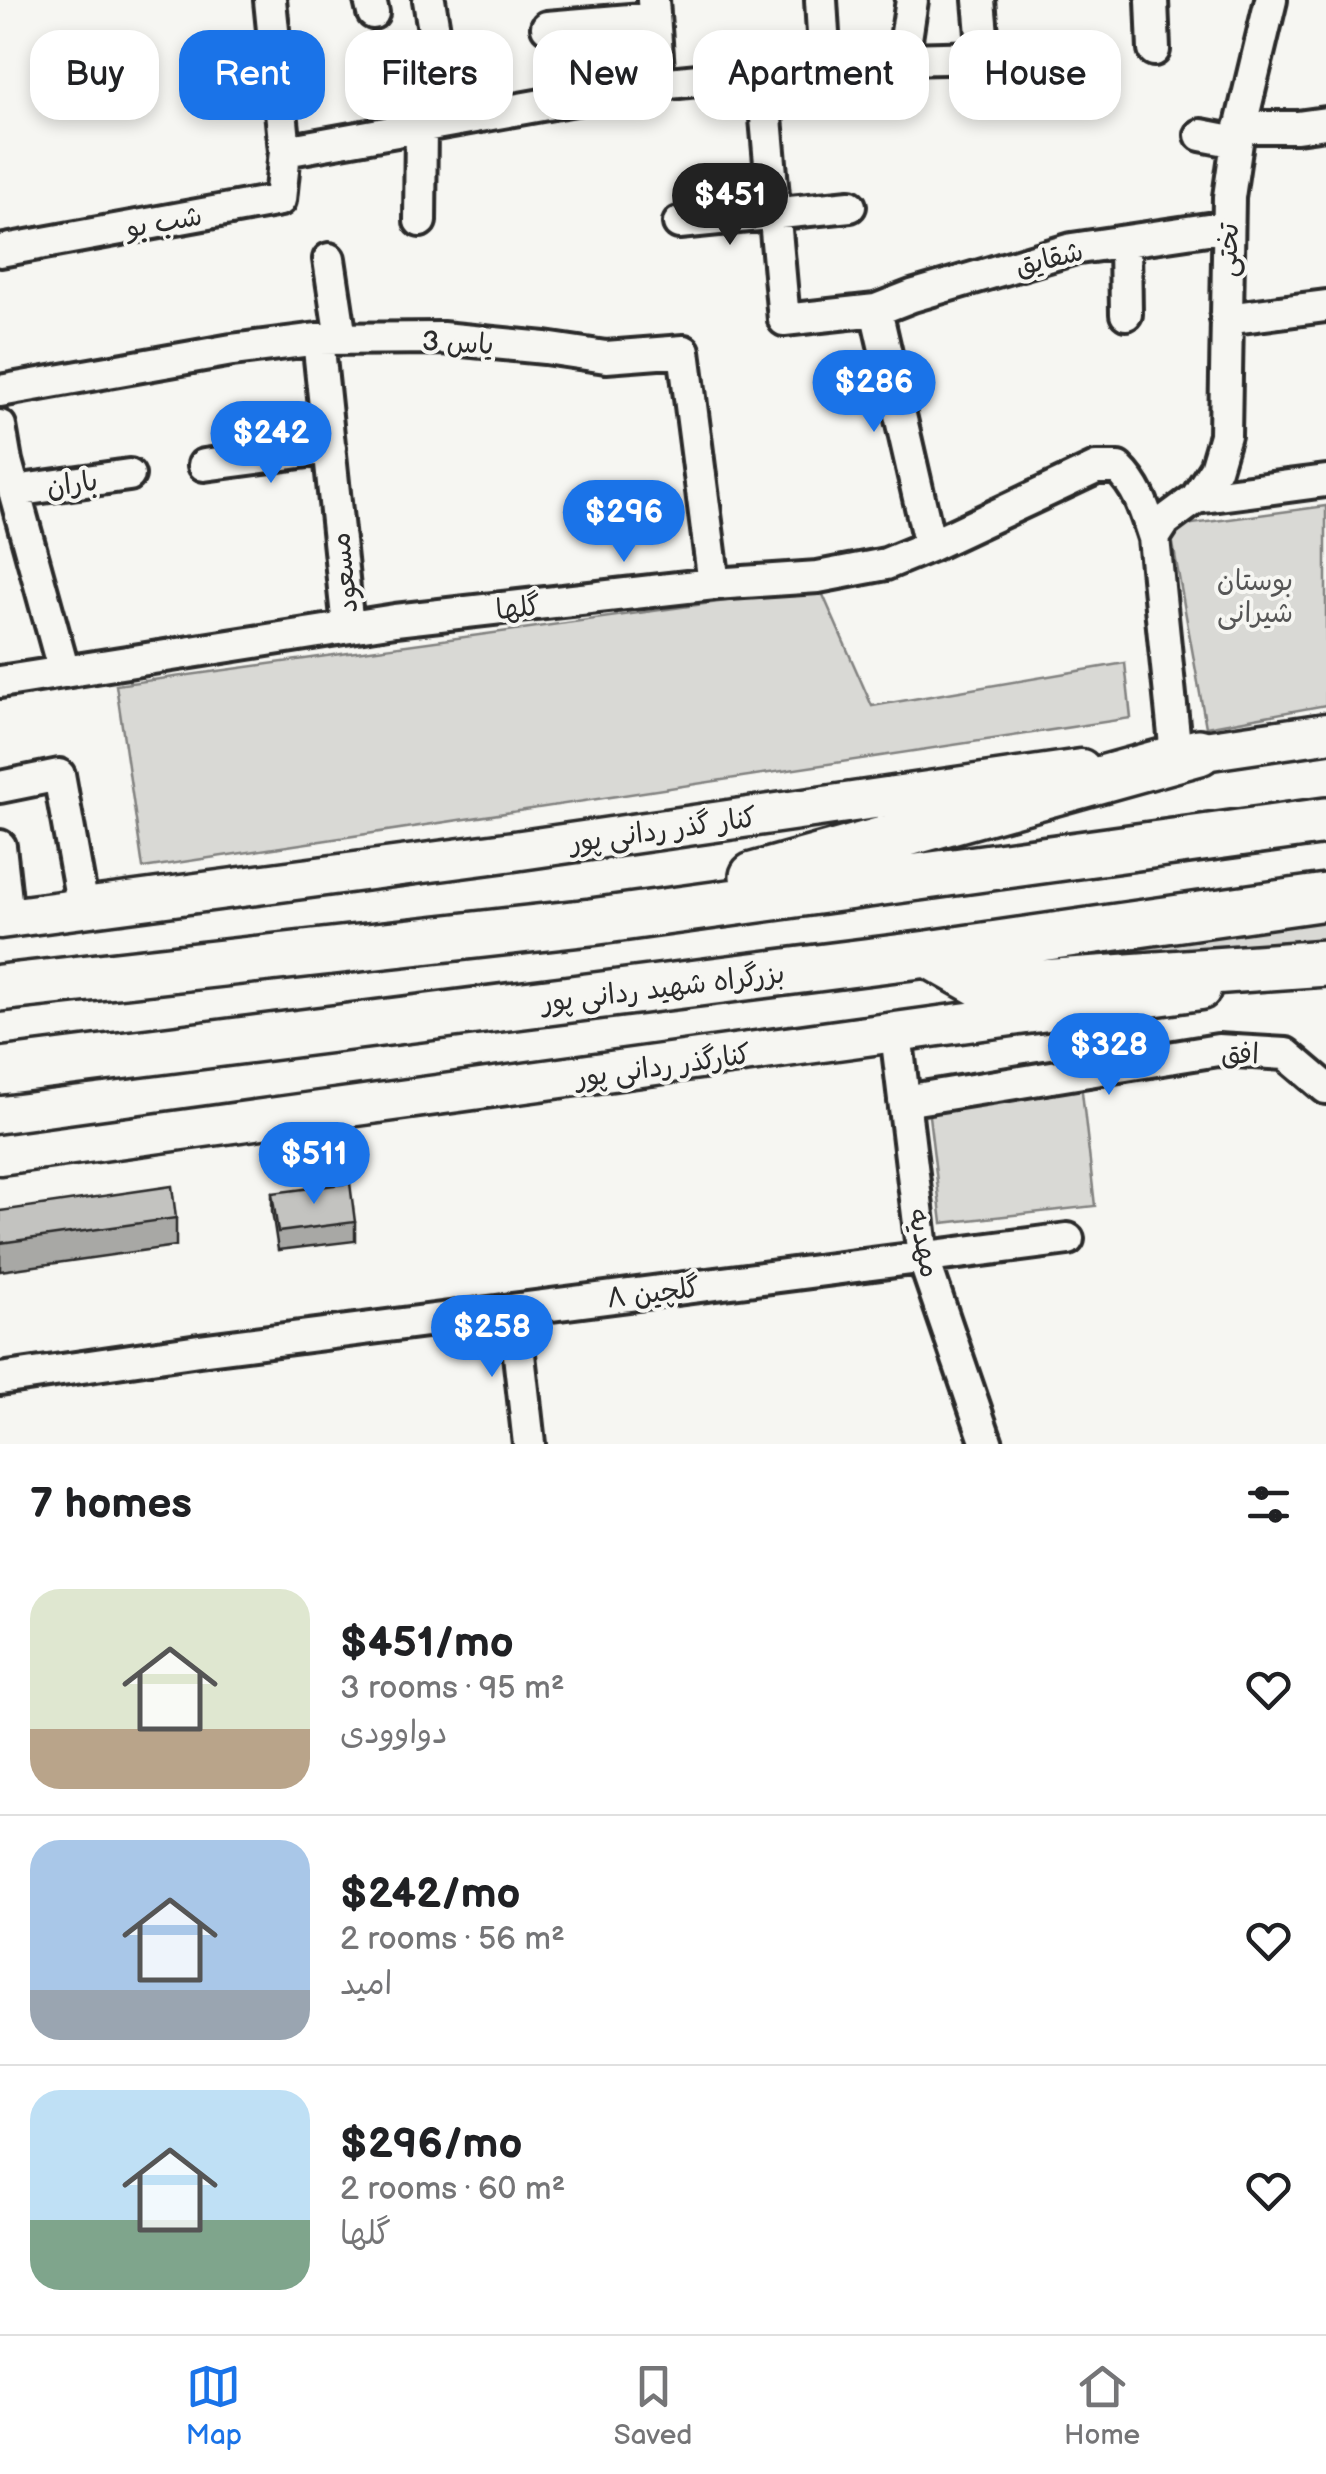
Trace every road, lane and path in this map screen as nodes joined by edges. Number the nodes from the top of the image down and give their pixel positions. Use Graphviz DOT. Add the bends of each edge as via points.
graph roads {
  1 [pos="270,0"];
  2 [pos="821,0"];
  3 [pos="912,0"];
  4 [pos="979,0"];
  5 [pos="1152,0"];
  6 [pos="1270,0"];
  7 [pos="653,9"];
  8 [pos="547,27"];
  9 [pos="823,30"];
  10 [pos="908,30"];
  11 [pos="1154,50"];
  12 [pos="929,58"];
  13 [pos="533,106"];
  14 [pos="766,120"];
  15 [pos="1326,123"];
  16 [pos="420,126"];
  17 [pos="1238,135"];
  18 [pos="1201,136"];
  19 [pos="286,151"];
  20 [pos="850,206"];
  21 [pos="774,214"];
  22 [pos="420,221"];
  23 [pos="679,222"];
  24 [pos="1228,226"];
  25 [pos="1125,242"];
  26 [pos="0,251"];
  27 [pos="329,259"];
  28 [pos="1326,306"];
  29 [pos="876,310"];
  30 [pos="1126,314"];
  31 [pos="1226,319"];
  32 [pos="330,339"];
  33 [pos="0,391"];
  34 [pos="0,426"];
  35 [pos="330,448"];
  36 [pos="3,462"];
  37 [pos="204,465"];
  38 [pos="129,475"];
  39 [pos="1326,481"];
  40 [pos="14,491"];
  41 [pos="1196,498"];
  42 [pos="1154,538"];
  43 [pos="930,546"];
  44 [pos="714,584"];
  45 [pos="348,627"];
  46 [pos="64,672"];
  47 [pos="0,682"];
  48 [pos="1326,732"];
  49 [pos="1188,754"];
  50 [pos="0,787"];
  51 [pos="1326,821"];
  52 [pos="0,846"];
  53 [pos="1326,897"];
  54 [pos="83,908"];
  55 [pos="4,918"];
  56 [pos="591,922"];
  57 [pos="928,954"];
  58 [pos="1326,967"];
  59 [pos="0,988"];
  60 [pos="896,1034"];
  61 [pos="0,1071"];
  62 [pos="1326,1088"];
  63 [pos="904,1100"];
  64 [pos="0,1155"];
  65 [pos="1068,1239"];
  66 [pos="922,1257"];
  67 [pos="514,1310"];
  68 [pos="0,1380"];
  69 [pos="530,1444"];
  70 [pos="987,1444"];
  1 -- 19 [label="street"];
  2 -- 9 [label="street"];
  3 -- 10 [label="street"];
  4 -- 12 [label="street" via="984,57"];
  5 -- 11 [label="street"];
  6 -- 17 [label="street, تختی"];
  7 -- 8 [label="street"];
  13 -- 16 [label="street"];
  14 -- 21 [label="street"];
  15 -- 17 [label="street"];
  16 -- 19 [label="street"];
  16 -- 22 [label="street"];
  17 -- 18 [label="street"];
  17 -- 24 [label="street, تختی"];
  19 -- 26 [label="street, شب بو" via="280,200"];
  20 -- 21 [label="street"];
  21 -- 23 [label="street"];
  21 -- 29 [label="street, شقایق" via="784,320"];
  24 -- 25 [label="street, شقایق"];
  24 -- 31 [label="street, تختی"];
  25 -- 29 [label="street, شقایق" via="1044,256"];
  25 -- 30 [label="street"];
  27 -- 32 [label="street, مسعود"];
  28 -- 31 [label="street"];
  29 -- 43 [label="street"];
  31 -- 41 [label="street, تختی" via="1224,435 1215,469"];
  32 -- 33 [label="street, یاس 3"];
  32 -- 35 [label="street, مسعود"];
  32 -- 44 [label="street, یاس 3" via="442,338 606,358 684,350"];
  34 -- 36 [label="street"];
  35 -- 37 [label="street"];
  35 -- 45 [label="street, مسعود"];
  36 -- 40 [label="street"];
  38 -- 40 [label="street, باران"];
  39 -- 41 [label="street"];
  40 -- 46 [label="street"];
  41 -- 42 [label="street, تختی" via="1165,520"];
  42 -- 43 [label="street, گلها" via="1132,482 1118,468 1096,468"];
  42 -- 49 [label="street"];
  43 -- 44 [label="street, گلها" via="886,564 818,577"];
  44 -- 45 [label="street, گلها"];
  45 -- 46 [label="street, گلها"];
  46 -- 47 [label="street, گلها"];
  48 -- 49 [label="main road, کنار گذر ردانی پور"];
  49 -- 54 [label="main road, کنار گذر ردانی پور"];
  49 -- 56 [label="highway"];
  50 -- 54 [label="street" via="59,775"];
  51 -- 56 [label="highway"];
  52 -- 55 [label="street"];
  53 -- 57 [label="highway, بزرگراه شهید ردانی پور"];
  54 -- 55 [label="main road, کنار گذر ردانی پور"];
  56 -- 59 [label="highway"];
  57 -- 58 [label="highway" via="986,987"];
  57 -- 61 [label="highway, بزرگراه شهید ردانی پور"];
  58 -- 60 [label="main road, کنارگذر ردانی پور"];
  60 -- 63 [label="street, مهدیه"];
  60 -- 64 [label="main road, کنارگذر ردانی پور"];
  62 -- 63 [label="street, افق" via="1286,1054 1218,1050"];
  63 -- 66 [label="street, مهدیه"];
  65 -- 66 [label="street, گلچین ۸"];
  66 -- 67 [label="street, گلچین ۸"];
  66 -- 70 [label="street, مهدیه"];
  67 -- 68 [label="street, گلچین ۸"];
  67 -- 69 [label="street"];
}
